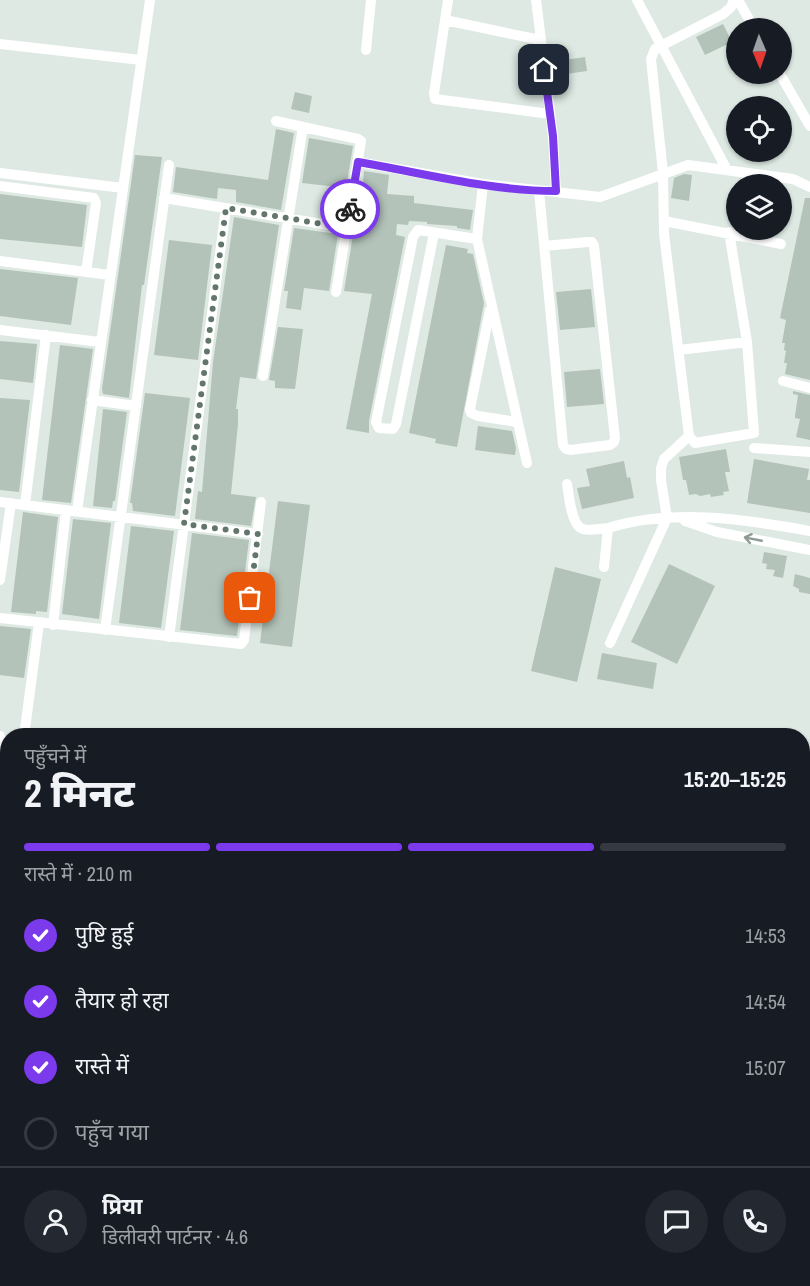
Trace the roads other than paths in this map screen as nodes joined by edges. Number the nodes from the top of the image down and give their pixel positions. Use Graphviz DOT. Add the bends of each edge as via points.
graph roads {
  1 [pos="150,0"];
  2 [pos="371,0"];
  3 [pos="448,0"];
  4 [pos="536,0"];
  5 [pos="636,0"];
  6 [pos="736,0"];
  7 [pos="748,18"];
  8 [pos="445,20"];
  9 [pos="540,40"];
  10 [pos="0,44"];
  11 [pos="661,46"];
  12 [pos="366,50"];
  13 [pos="141,60"];
  14 [pos="786,84"];
  15 [pos="550,114"];
  16 [pos="276,121"];
  17 [pos="810,126"];
  18 [pos="303,127"];
  19 [pos="358,162"];
  20 [pos="169,165"];
  21 [pos="727,170"];
  22 [pos="0,173"];
  23 [pos="663,173"];
  24 [pos="483,184"];
  25 [pos="0,186"];
  26 [pos="810,187"];
  27 [pos="123,188"];
  28 [pos="538,191"];
  29 [pos="556,191"];
  30 [pos="164,198"];
  31 [pos="226,208"];
  32 [pos="288,219"];
  33 [pos="664,221"];
  34 [pos="347,228"];
  35 [pos="726,231"];
  36 [pos="434,233"];
  37 [pos="477,239"];
  38 [pos="730,240"];
  39 [pos="764,240"];
  40 [pos="781,244"];
  41 [pos="544,246"];
  42 [pos="0,261"];
  43 [pos="86,272"];
  44 [pos="110,275"];
  45 [pos="336,292"];
  46 [pos="492,305"];
  47 [pos="0,330"];
  48 [pos="46,335"];
  49 [pos="100,342"];
  50 [pos="747,342"];
  51 [pos="390,346"];
  52 [pos="411,349"];
  53 [pos="679,350"];
  54 [pos="262,376"];
  55 [pos="783,381"];
  56 [pos="810,388"];
  57 [pos="92,400"];
  58 [pos="136,406"];
  59 [pos="517,422"];
  60 [pos="689,436"];
  61 [pos="754,448"];
  62 [pos="810,452"];
  63 [pos="526,463"];
  64 [pos="567,484"];
  65 [pos="6,502"];
  66 [pos="261,502"];
  67 [pos="25,505"];
  68 [pos="72,510"];
  69 [pos="121,516"];
  70 [pos="671,517"];
  71 [pos="184,524"];
  72 [pos="608,528"];
  73 [pos="810,531"];
  74 [pos="258,534"];
  75 [pos="810,550"];
  76 [pos="604,567"];
  77 [pos="0,580"];
  78 [pos="0,618"];
  79 [pos="39,623"];
  80 [pos="53,624"];
  81 [pos="105,630"];
  82 [pos="169,637"];
  83 [pos="610,643"];
  84 [pos="25,728"];
  85 [pos="0,736"];
  86 [pos="0,756"];
  1 -- 13 [label="street"];
  2 -- 12 [label="street"];
  3 -- 8 [label="street"];
  4 -- 9 [label="street"];
  5 -- 11 [label="street"];
  6 -- 7 [label="street"];
  6 -- 11 [label="street" via="723,14"];
  8 -- 9 [label="street"];
  8 -- 15 [label="street" via="435,99"];
  9 -- 15 [label="street"];
  10 -- 13 [label="street"];
  11 -- 21 [label="street"];
  11 -- 23 [label="street" via="651,58"];
  13 -- 27 [label="street"];
  14 -- 17 [label="street"];
  15 -- 29 [label="street"];
  16 -- 18 [label="street"];
  18 -- 19 [label="street" via="358,139"];
  18 -- 32 [label="street"];
  19 -- 24 [label="street"];
  19 -- 34 [label="street"];
  20 -- 30 [label="street"];
  21 -- 23 [label="street" via="688,165"];
  21 -- 26 [label="street" via="793,180"];
  22 -- 27 [label="street"];
  23 -- 29 [label="street" via="600,197"];
  23 -- 33 [label="street"];
  24 -- 28 [label="street"];
  24 -- 37 [label="street"];
  25 -- 43 [label="street" via="94,198"];
  27 -- 44 [label="street"];
  28 -- 29 [label="street"];
  28 -- 41 [label="street"];
  30 -- 31 [label="street"];
  30 -- 58 [label="street"];
  31 -- 32 [label="street"];
  31 -- 71 [label="street"];
  32 -- 34 [label="street"];
  32 -- 54 [label="street"];
  33 -- 35 [label="street"];
  33 -- 53 [label="street"];
  34 -- 45 [label="street"];
  36 -- 37 [label="street"];
  36 -- 51 [label="street" via="418,230 413,237"];
  36 -- 52 [label="street"];
  37 -- 46 [label="street"];
  38 -- 50 [label="street"];
  39 -- 40 [label="street"];
  41 -- 41 [label="street" via="563,445 570,450 610,445 615,438 594,246 592,242"];
  42 -- 43 [label="street"];
  43 -- 44 [label="street"];
  44 -- 49 [label="street"];
  46 -- 59 [label="street"];
  46 -- 59 [label="street" via="470,409 478,416"];
  47 -- 48 [label="street"];
  48 -- 49 [label="street"];
  48 -- 67 [label="street"];
  49 -- 57 [label="street"];
  50 -- 53 [label="street"];
  50 -- 60 [label="street" via="754,433 695,443"];
  51 -- 52 [label="street"];
  51 -- 52 [label="street" via="376,422 384,430 393,429 396,424"];
  53 -- 60 [label="street"];
  55 -- 56 [label="street"];
  57 -- 58 [label="street"];
  57 -- 68 [label="street"];
  58 -- 69 [label="street"];
  59 -- 63 [label="street"];
  60 -- 70 [label="street" via="664,459 661,468"];
  61 -- 62 [label="street"];
  64 -- 72 [label="street" via="578,527"];
  65 -- 67 [label="street"];
  65 -- 77 [label="street"];
  66 -- 74 [label="street"];
  67 -- 68 [label="street"];
  68 -- 69 [label="street"];
  68 -- 80 [label="street"];
  69 -- 71 [label="street"];
  69 -- 81 [label="street"];
  70 -- 72 [label="street"];
  70 -- 73 [label="street" via="747,520"];
  75 -- 70 [label="street, one-way" via="717,532"];
  70 -- 83 [label="street"];
  71 -- 74 [label="street"];
  71 -- 82 [label="street"];
  72 -- 76 [label="street"];
  74 -- 82 [label="street" via="243,643"];
  78 -- 79 [label="street"];
  79 -- 80 [label="street"];
  79 -- 84 [label="street"];
  80 -- 81 [label="street"];
  81 -- 82 [label="street"];
  85 -- 86 [label="street"];
}
